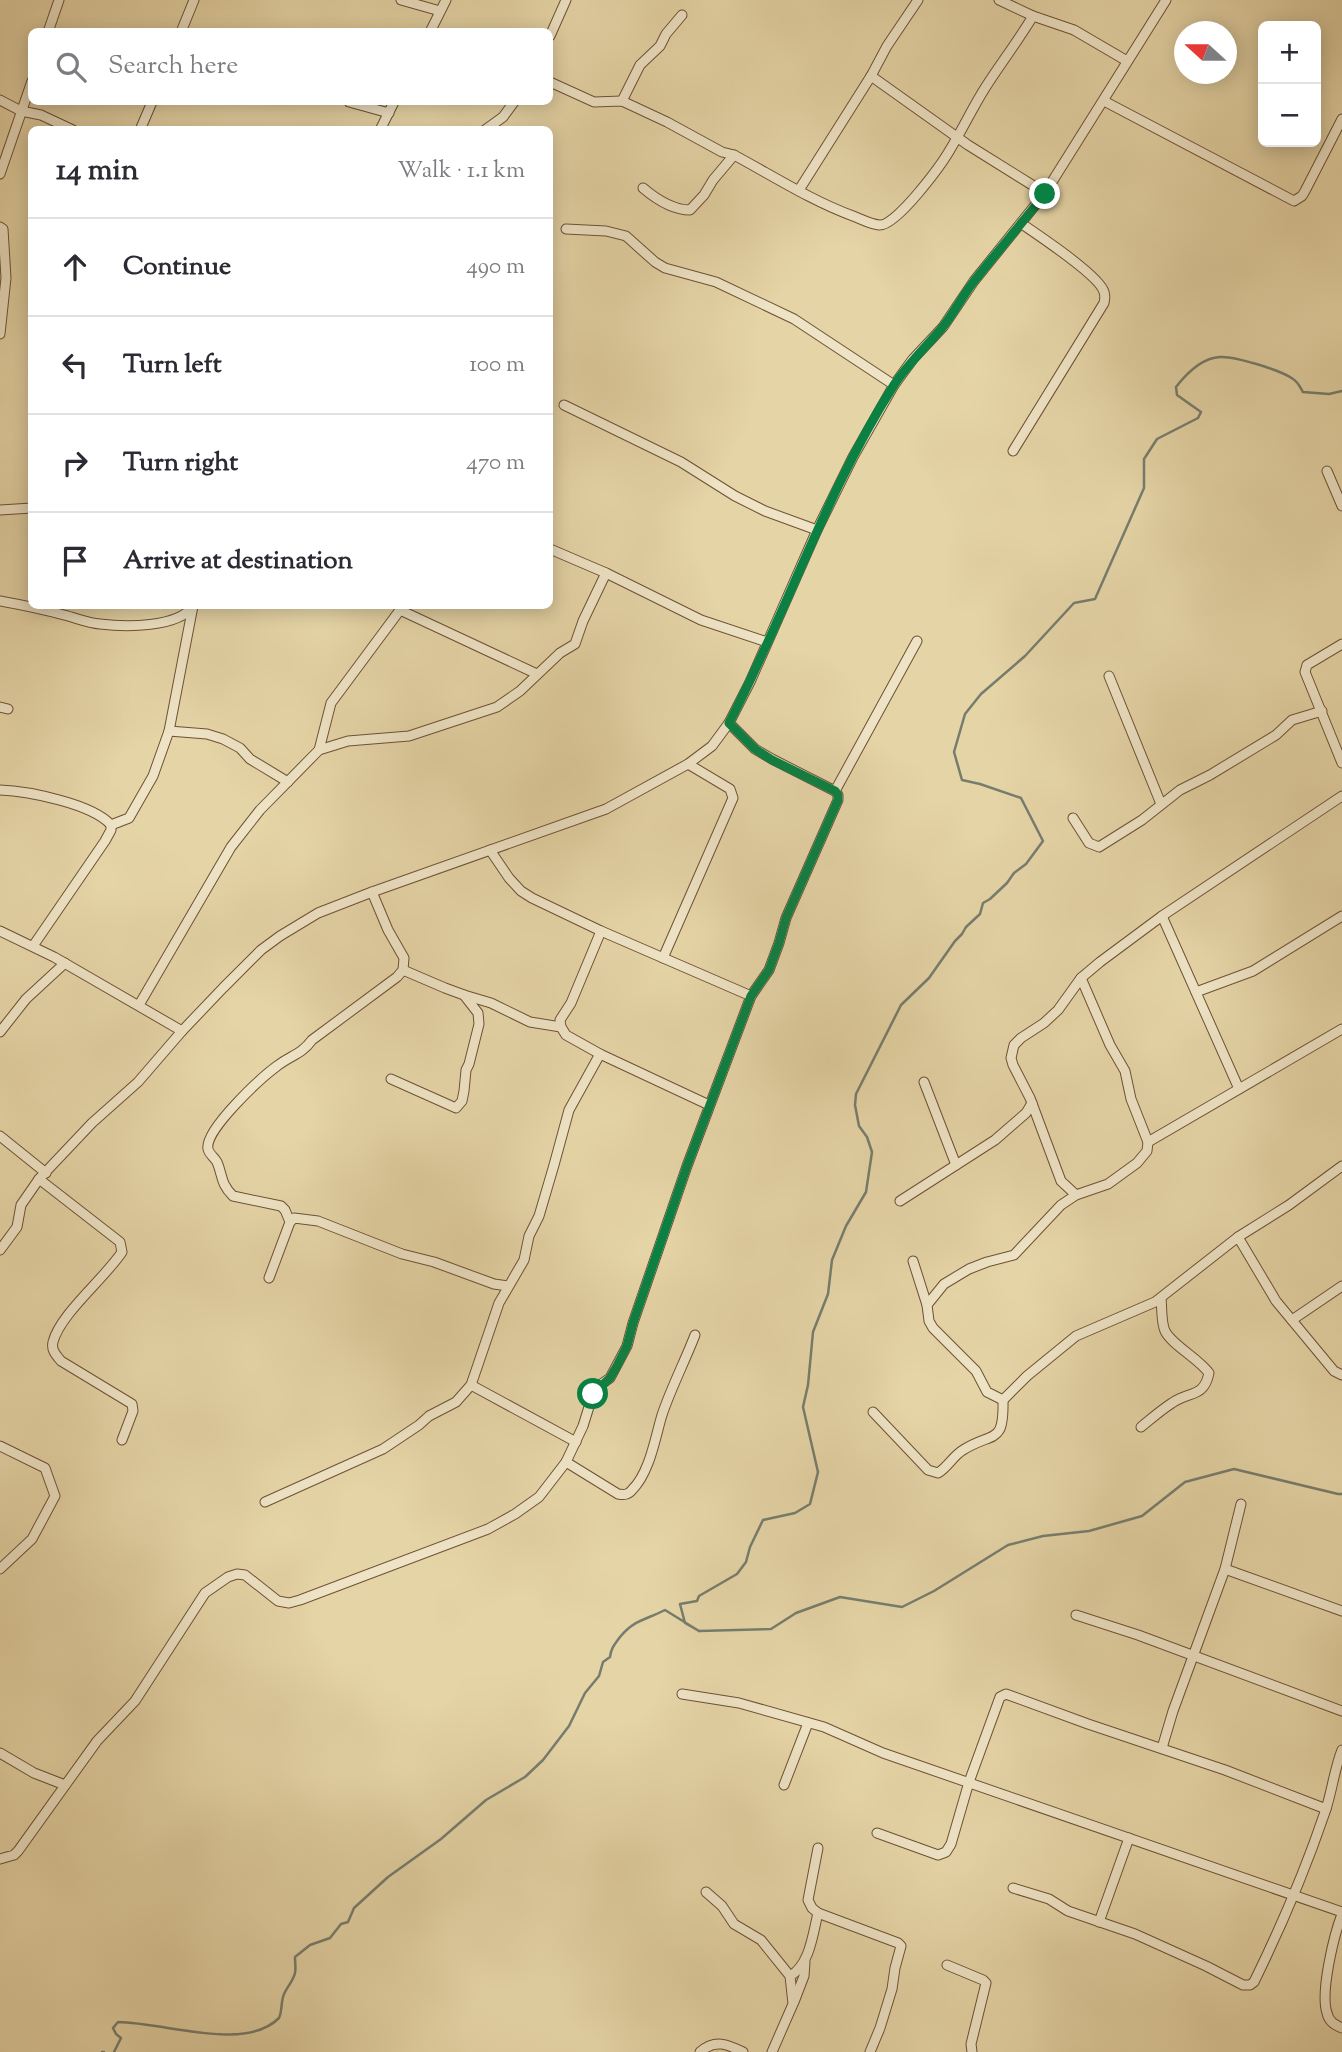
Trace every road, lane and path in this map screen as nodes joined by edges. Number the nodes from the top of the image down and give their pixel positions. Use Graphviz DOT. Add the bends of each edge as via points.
graph roads {
  1 [pos="59,0"];
  2 [pos="194,0"];
  3 [pos="401,0"];
  4 [pos="446,0"];
  5 [pos="566,0"];
  6 [pos="918,0"];
  7 [pos="999,0"];
  8 [pos="1166,0"];
  9 [pos="440,11"];
  10 [pos="682,15"];
  11 [pos="1033,16"];
  12 [pos="49,28"];
  13 [pos="183,28"];
  14 [pos="432,28"];
  15 [pos="553,29"];
  16 [pos="1127,61"];
  17 [pos="871,76"];
  18 [pos="553,83"];
  19 [pos="28,92"];
  20 [pos="0,100"];
  21 [pos="622,101"];
  22 [pos="1104,101"];
  23 [pos="151,105"];
  24 [pos="360,105"];
  25 [pos="393,105"];
  26 [pos="512,105"];
  27 [pos="21,111"];
  28 [pos="389,113"];
  29 [pos="1342,119"];
  30 [pos="64,126"];
  31 [pos="142,126"];
  32 [pos="382,126"];
  33 [pos="491,126"];
  34 [pos="957,137"];
  35 [pos="734,155"];
  36 [pos="0,174"];
  37 [pos="643,188"];
  38 [pos="799,190"];
  39 [pos="1045,194"];
  40 [pos="1022,224"];
  41 [pos="0,227"];
  42 [pos="566,229"];
  43 [pos="0,334"];
  44 [pos="894,385"];
  45 [pos="564,405"];
  46 [pos="1013,451"];
  47 [pos="1327,471"];
  48 [pos="1342,506"];
  49 [pos="28,508"];
  50 [pos="0,510"];
  51 [pos="817,530"];
  52 [pos="553,550"];
  53 [pos="606,573"];
  54 [pos="0,601"];
  55 [pos="28,606"];
  56 [pos="41,609"];
  57 [pos="190,609"];
  58 [pos="192,609"];
  59 [pos="399,609"];
  60 [pos="402,609"];
  61 [pos="917,641"];
  62 [pos="767,642"];
  63 [pos="1342,644"];
  64 [pos="537,674"];
  65 [pos="1109,676"];
  66 [pos="1322,711"];
  67 [pos="729,723"];
  68 [pos="169,731"];
  69 [pos="318,750"];
  70 [pos="1342,763"];
  71 [pos="688,764"];
  72 [pos="288,782"];
  73 [pos="0,790"];
  74 [pos="835,791"];
  75 [pos="1342,796"];
  76 [pos="1161,804"];
  77 [pos="1073,818"];
  78 [pos="111,825"];
  79 [pos="490,850"];
  80 [pos="372,892"];
  81 [pos="1162,916"];
  82 [pos="1342,916"];
  83 [pos="601,931"];
  84 [pos="0,932"];
  85 [pos="33,946"];
  86 [pos="663,958"];
  87 [pos="65,963"];
  88 [pos="403,970"];
  89 [pos="1081,978"];
  90 [pos="1196,992"];
  91 [pos="464,995"];
  92 [pos="751,996"];
  93 [pos="139,1005"];
  94 [pos="561,1027"];
  95 [pos="1342,1029"];
  96 [pos="182,1031"];
  97 [pos="0,1032"];
  98 [pos="600,1055"];
  99 [pos="391,1079"];
  100 [pos="924,1082"];
  101 [pos="1239,1089"];
  102 [pos="1032,1103"];
  103 [pos="709,1105"];
  104 [pos="0,1136"];
  105 [pos="1148,1142"];
  106 [pos="956,1165"];
  107 [pos="1342,1166"];
  108 [pos="43,1176"];
  109 [pos="1076,1195"];
  110 [pos="900,1201"];
  111 [pos="290,1222"];
  112 [pos="1237,1237"];
  113 [pos="0,1250"];
  114 [pos="913,1261"];
  115 [pos="269,1278"];
  116 [pos="508,1286"];
  117 [pos="1342,1286"];
  118 [pos="1161,1297"];
  119 [pos="927,1305"];
  120 [pos="1292,1320"];
  121 [pos="695,1335"];
  122 [pos="1342,1375"];
  123 [pos="471,1385"];
  124 [pos="1003,1400"];
  125 [pos="873,1412"];
  126 [pos="1141,1427"];
  127 [pos="122,1440"];
  128 [pos="576,1442"];
  129 [pos="0,1446"];
  130 [pos="566,1462"];
  131 [pos="265,1502"];
  132 [pos="1241,1504"];
  133 [pos="0,1569"];
  134 [pos="1224,1569"];
  135 [pos="1342,1611"];
  136 [pos="1076,1615"];
  137 [pos="1193,1656"];
  138 [pos="682,1694"];
  139 [pos="1342,1711"];
  140 [pos="808,1723"];
  141 [pos="1162,1748"];
  142 [pos="1342,1750"];
  143 [pos="0,1753"];
  144 [pos="969,1782"];
  145 [pos="65,1785"];
  146 [pos="784,1785"];
  147 [pos="1326,1809"];
  148 [pos="877,1833"];
  149 [pos="1129,1838"];
  150 [pos="818,1848"];
  151 [pos="0,1859"];
  152 [pos="1013,1888"];
  153 [pos="706,1892"];
  154 [pos="1295,1895"];
  155 [pos="818,1913"];
  156 [pos="1342,1913"];
  157 [pos="1098,1922"];
  158 [pos="806,1959"];
  159 [pos="947,1965"];
  160 [pos="790,1976"];
  161 [pos="793,2004"];
  162 [pos="1342,2028"];
  163 [pos="700,2052"];
  164 [pos="743,2052"];
  165 [pos="772,2052"];
  166 [pos="870,2052"];
  167 [pos="972,2052"];
  1 -- 12 [label="street"];
  2 -- 13 [label="street"];
  3 -- 9 [label="street"];
  4 -- 9 [label="street"];
  5 -- 15 [label="street"];
  6 -- 17 [label="street"];
  7 -- 11 [label="street"];
  8 -- 16 [label="street"];
  9 -- 14 [label="street"];
  10 -- 21 [label="street" via="640,65"];
  11 -- 16 [label="street" via="1074,30"];
  11 -- 34 [label="street"];
  16 -- 22 [label="street"];
  17 -- 34 [label="street"];
  17 -- 38 [label="street"];
  18 -- 21 [label="street" via="594,102"];
  19 -- 27 [label="street"];
  20 -- 27 [label="street"];
  21 -- 35 [label="street"];
  22 -- 29 [label="street" via="1294,201 1305,191"];
  22 -- 39 [label="street"];
  23 -- 31 [label="street"];
  24 -- 28 [label="street"];
  25 -- 28 [label="street"];
  26 -- 33 [label="street"];
  27 -- 30 [label="street"];
  27 -- 36 [label="street"];
  28 -- 32 [label="street"];
  34 -- 38 [label="street" via="933,174 885,224 837,210"];
  34 -- 39 [label="street"];
  35 -- 37 [label="street" via="690,210 657,200"];
  35 -- 38 [label="street"];
  39 -- 40 [label="street"];
  40 -- 44 [label="street"];
  40 -- 46 [label="street" via="1078,265 1105,293 1104,303"];
  41 -- 43 [label="street" via="6,278"];
  42 -- 44 [label="street" via="626,236 665,268 716,282 794,319"];
  44 -- 51 [label="street"];
  45 -- 51 [label="street" via="681,462 765,511"];
  47 -- 48 [label="street"];
  49 -- 50 [label="street"];
  51 -- 62 [label="street"];
  52 -- 53 [label="street"];
  53 -- 62 [label="street" via="701,620"];
  53 -- 64 [label="street" via="575,644"];
  54 -- 55 [label="street"];
  56 -- 57 [label="street" via="98,624 143,625 184,615"];
  58 -- 68 [label="street"];
  59 -- 69 [label="street" via="331,703"];
  60 -- 64 [label="street"];
  61 -- 74 [label="street"];
  62 -- 67 [label="street"];
  63 -- 66 [label="street" via="1307,664 1305,672"];
  64 -- 69 [label="street" via="497,707 409,736 348,741"];
  65 -- 76 [label="street"];
  66 -- 70 [label="street"];
  66 -- 76 [label="street" via="1292,720 1276,735"];
  67 -- 71 [label="street" via="712,746"];
  67 -- 74 [label="street" via="772,760"];
  68 -- 72 [label="street" via="223,738"];
  68 -- 78 [label="street" via="153,776 129,818"];
  69 -- 72 [label="street"];
  71 -- 79 [label="street" via="606,808"];
  71 -- 86 [label="street" via="730,789 733,798"];
  72 -- 93 [label="street" via="230,847"];
  73 -- 78 [label="street" via="48,796"];
  74 -- 92 [label="street" via="838,800 786,918 769,970"];
  75 -- 81 [label="street"];
  76 -- 77 [label="street" via="1099,848 1089,843"];
  78 -- 85 [label="street" via="105,841"];
  79 -- 80 [label="street"];
  79 -- 83 [label="street" via="521,891"];
  80 -- 88 [label="street" via="404,958"];
  80 -- 96 [label="street" via="318,913 261,950"];
  81 -- 89 [label="street"];
  81 -- 90 [label="street"];
  82 -- 90 [label="street" via="1252,971"];
  83 -- 86 [label="street"];
  83 -- 94 [label="street" via="560,1020"];
  84 -- 85 [label="street"];
  85 -- 87 [label="street"];
  86 -- 92 [label="street"];
  87 -- 93 [label="street"];
  87 -- 97 [label="street" via="26,999"];
  88 -- 91 [label="street"];
  88 -- 111 [label="street" via="304,1051 280,1063 213,1131 208,1151 233,1196 281,1206"];
  89 -- 102 [label="street" via="1058,1010 1021,1038 1012,1052 1013,1065"];
  89 -- 105 [label="street" via="1125,1071"];
  90 -- 101 [label="street"];
  91 -- 94 [label="street" via="530,1022"];
  91 -- 99 [label="street" via="478,1013 479,1024 462,1101 456,1108"];
  92 -- 103 [label="street"];
  93 -- 96 [label="street"];
  94 -- 98 [label="street" via="566,1035"];
  95 -- 101 [label="street"];
  96 -- 108 [label="street" via="138,1082"];
  98 -- 103 [label="street"];
  98 -- 116 [label="street" via="569,1110 524,1260"];
  100 -- 106 [label="street"];
  101 -- 105 [label="street"];
  102 -- 106 [label="street" via="995,1140"];
  102 -- 109 [label="street" via="1060,1181"];
  103 -- 128 [label="street" via="627,1346 610,1378 593,1394"];
  104 -- 108 [label="street"];
  105 -- 109 [label="street" via="1145,1155 1108,1184"];
  106 -- 110 [label="street"];
  107 -- 112 [label="street"];
  108 -- 113 [label="street" via="21,1205 17,1227"];
  108 -- 127 [label="street" via="120,1242 122,1252 112,1268 80,1300 52,1342 61,1361 132,1404"];
  109 -- 119 [label="street" via="1013,1255 969,1269 944,1284"];
  111 -- 115 [label="street"];
  111 -- 116 [label="street" via="302,1218 317,1222"];
  112 -- 118 [label="street"];
  112 -- 120 [label="street"];
  114 -- 119 [label="street"];
  116 -- 123 [label="street"];
  117 -- 120 [label="street"];
  118 -- 124 [label="street" via="1076,1336"];
  118 -- 126 [label="street" via="1165,1331 1209,1373 1207,1384 1198,1392 1175,1401"];
  119 -- 124 [label="street" via="933,1328 976,1371 987,1392"];
  120 -- 122 [label="street"];
  121 -- 130 [label="street" via="634,1489 618,1494"];
  123 -- 128 [label="street"];
  123 -- 131 [label="street" via="456,1402 383,1449"];
  124 -- 125 [label="street" via="1003,1422 993,1438 960,1452 938,1473 928,1470"];
  128 -- 130 [label="street"];
  129 -- 133 [label="street" via="46,1468 55,1496 32,1539"];
  130 -- 145 [label="street" via="539,1497 488,1529 300,1600 278,1601 245,1575 228,1577 205,1593 135,1700"];
  132 -- 134 [label="street"];
  134 -- 135 [label="street"];
  134 -- 137 [label="street"];
  136 -- 137 [label="street"];
  137 -- 139 [label="street"];
  137 -- 141 [label="street"];
  138 -- 140 [label="street" via="740,1703"];
  140 -- 144 [label="street"];
  140 -- 146 [label="street"];
  141 -- 144 [label="street" via="1006,1694 1000,1697"];
  141 -- 147 [label="street"];
  142 -- 147 [label="street"];
  143 -- 145 [label="street"];
  144 -- 148 [label="street" via="951,1844 941,1855"];
  144 -- 149 [label="street"];
  145 -- 151 [label="street" via="14,1856"];
  147 -- 154 [label="street"];
  149 -- 154 [label="street"];
  149 -- 157 [label="street"];
  150 -- 155 [label="street" via="808,1900"];
  152 -- 157 [label="street"];
  153 -- 160 [label="street" via="734,1924 761,1940"];
  154 -- 156 [label="street"];
  154 -- 157 [label="street" via="1250,1986"];
  155 -- 158 [label="street"];
  155 -- 166 [label="street" via="901,1946"];
  156 -- 162 [label="street" via="1333,1938 1325,2000 1333,2024"];
  158 -- 160 [label="street"];
  158 -- 161 [label="street"];
  159 -- 167 [label="street" via="986,1983"];
  160 -- 161 [label="street"];
  161 -- 165 [label="street"];
  163 -- 164 [label="street" via="714,2043"];
}
